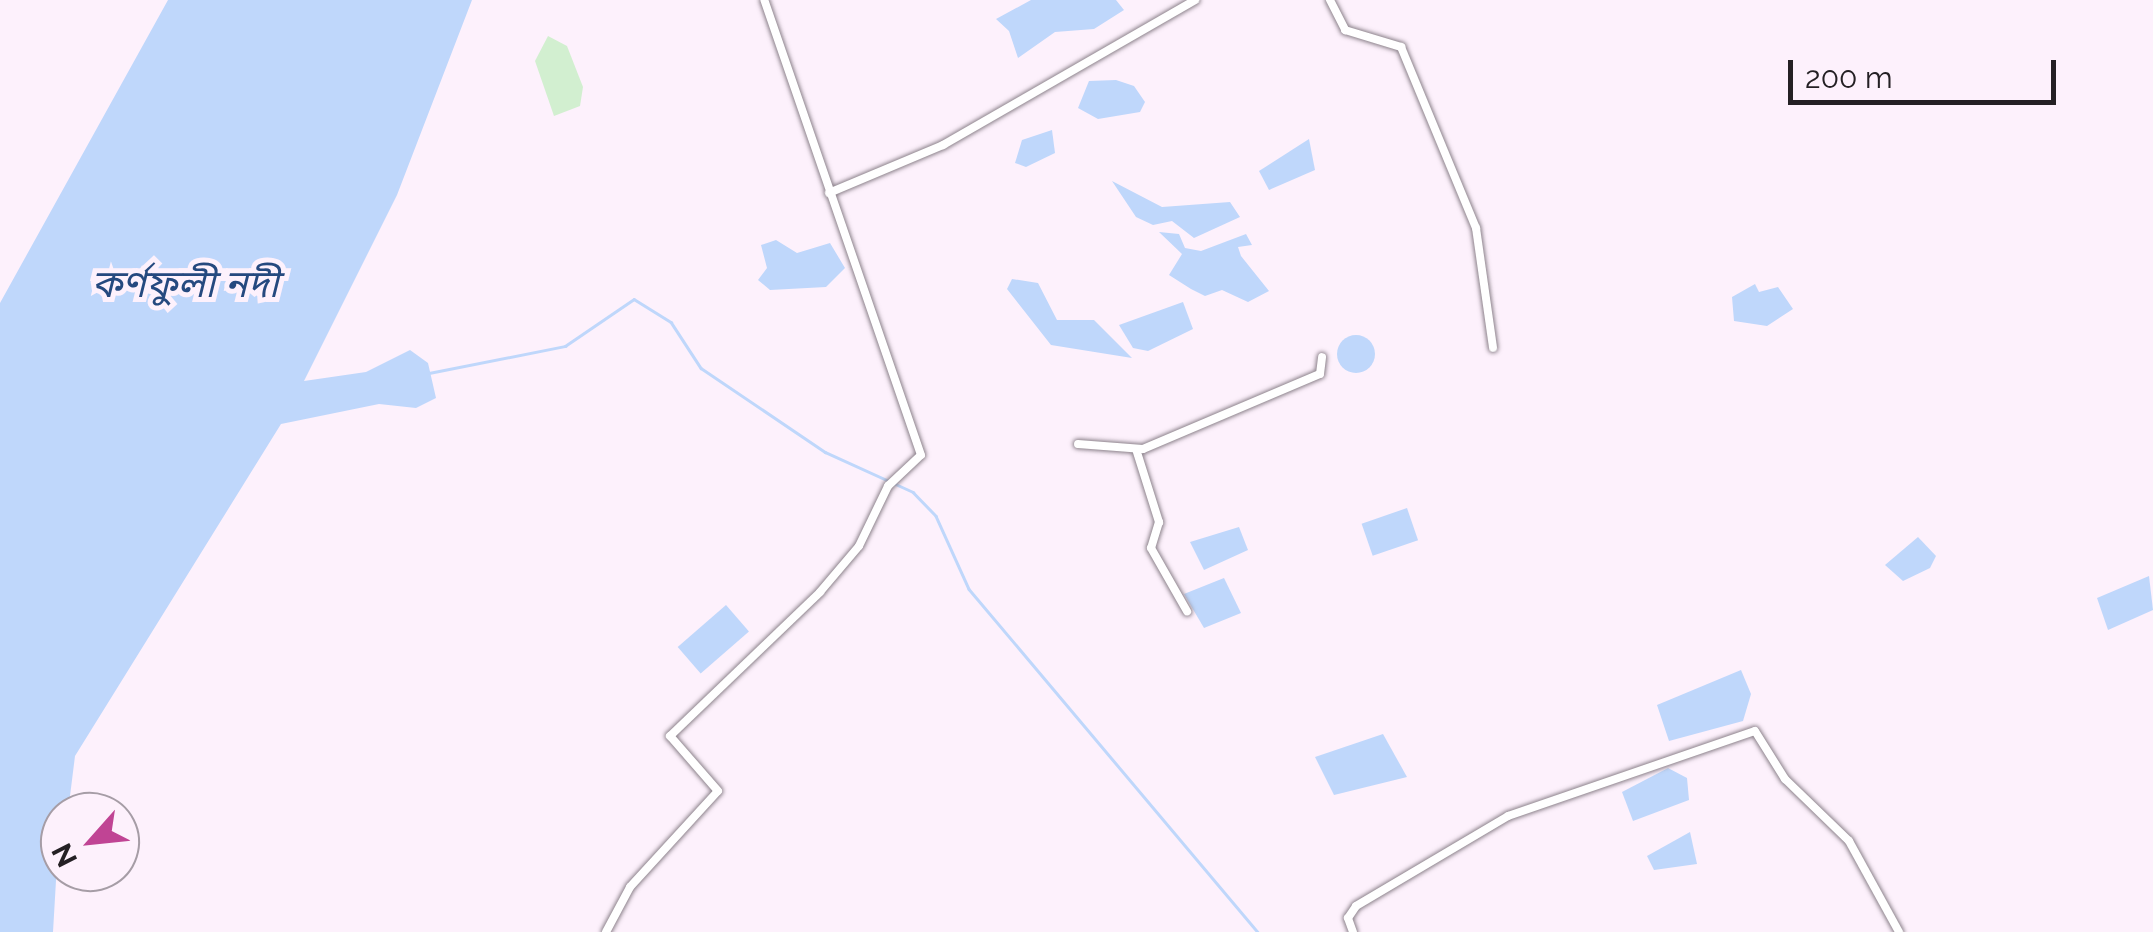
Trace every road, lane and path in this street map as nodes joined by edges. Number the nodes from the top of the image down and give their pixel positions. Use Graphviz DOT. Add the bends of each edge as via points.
graph roads {
  1 [pos="764,0"];
  2 [pos="1195,0"];
  3 [pos="1330,0"];
  4 [pos="829,194"];
  5 [pos="1493,348"];
  6 [pos="1322,358"];
  7 [pos="1078,444"];
  8 [pos="1136,449"];
  9 [pos="1187,611"];
  10 [pos="606,932"];
  11 [pos="1353,932"];
  12 [pos="1899,932"];
  1 -- 4 [label="street"];
  2 -- 4 [label="street" via="943,144"];
  3 -- 5 [label="street" via="1345,30 1401,47 1476,228"];
  4 -- 10 [label="street" via="921,455 888,486 859,546 820,592 670,736 718,791 630,887"];
  6 -- 8 [label="street" via="1320,374"];
  7 -- 8 [label="street"];
  8 -- 9 [label="street" via="1159,522 1151,548"];
  11 -- 12 [label="street" via="1348,918 1356,906 1508,816 1755,730 1785,779 1850,841"];
}
